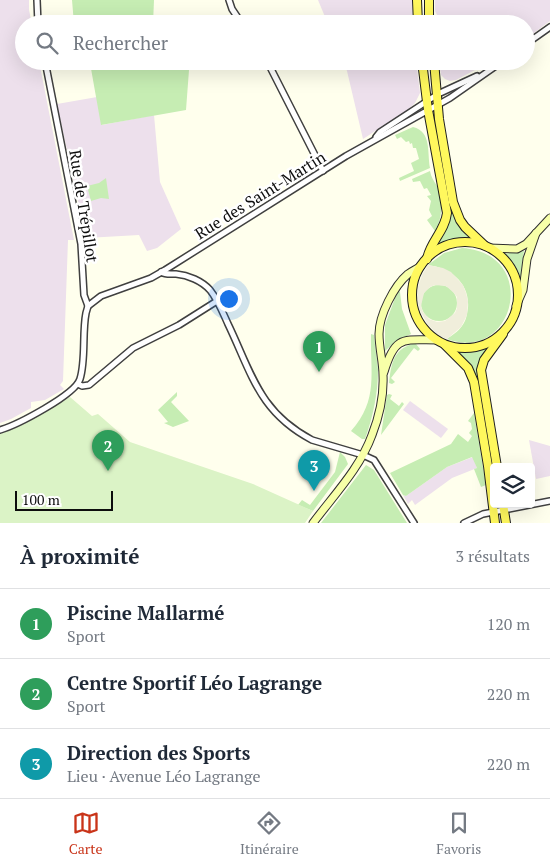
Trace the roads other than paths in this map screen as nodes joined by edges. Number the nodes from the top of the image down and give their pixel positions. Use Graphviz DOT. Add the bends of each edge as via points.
graph roads {
  1 [pos="37,0"];
  2 [pos="229,0"];
  3 [pos="417,0"];
  4 [pos="428,0"];
  5 [pos="38,15"];
  6 [pos="236,15"];
  7 [pos="418,15"];
  8 [pos="429,15"];
  9 [pos="550,27"];
  10 [pos="535,38"];
  11 [pos="47,70"];
  12 [pos="272,70"];
  13 [pos="423,70"];
  14 [pos="435,70"];
  15 [pos="490,70"];
  16 [pos="487,72"];
  17 [pos="438,94"];
  18 [pos="427,100"];
  19 [pos="438,104"];
  20 [pos="428,110"];
  21 [pos="373,140"];
  22 [pos="323,171"];
  23 [pos="550,218"];
  24 [pos="536,232"];
  25 [pos="487,248"];
  26 [pos="424,263"];
  27 [pos="161,272"];
  28 [pos="217,301"];
  29 [pos="88,306"];
  30 [pos="516,306"];
  31 [pos="507,328"];
  32 [pos="439,341"];
  33 [pos="384,375"];
  34 [pos="78,384"];
  35 [pos="0,430"];
  36 [pos="363,455"];
  37 [pos="496,463"];
  38 [pos="550,501"];
  39 [pos="535,503"];
  40 [pos="500,508"];
  41 [pos="503,508"];
  42 [pos="493,511"];
  43 [pos="313,523"];
  44 [pos="414,523"];
  45 [pos="464,523"];
  46 [pos="494,523"];
  47 [pos="506,523"];
  1 -- 5 [label="street"];
  2 -- 6 [label="street"];
  3 -- 7 [label="main road"];
  4 -- 8 [label="main road"];
  9 -- 10 [label="street"];
  11 -- 29 [label="street, Rue de Trépillot" via="81,244 84,295"];
  12 -- 22 [label="street"];
  13 -- 18 [label="main road"];
  14 -- 17 [label="main road"];
  15 -- 16 [label="street"];
  16 -- 17 [label="street, Rue des Saint-Martin"];
  16 -- 19 [label="street, Rue des Saint-Martin"];
  17 -- 18 [label="street, Rue des Saint-Martin"];
  17 -- 19 [label="main road"];
  18 -- 20 [label="main road"];
  18 -- 21 [label="street, Rue des Saint-Martin"];
  19 -- 20 [label="street, Rue des Saint-Martin"];
  19 -- 25 [label="main road" via="453,202 465,227"];
  20 -- 21 [label="street, Rue des Saint-Martin"];
  20 -- 26 [label="main road" via="446,213 444,225 428,250"];
  21 -- 22 [label="street, Rue des Saint-Martin"];
  22 -- 27 [label="street, Rue des Saint-Martin"];
  23 -- 24 [label="main road"];
  24 -- 25 [label="main road" via="517,250"];
  24 -- 30 [label="main road" via="527,259 523,290"];
  25 -- 26 [label="main road" via="457,243 440,249"];
  25 -- 30 [label="main road" via="503,259 513,273 517,289"];
  26 -- 32 [label="main road" via="413,286 414,306 422,326"];
  26 -- 33 [label="main road" via="408,274 381,317 379,336"];
  27 -- 28 [label="street" via="190,277 209,290"];
  27 -- 29 [label="street, Rue des Saint-Martin" via="101,296"];
  28 -- 34 [label="street" via="133,348 89,385"];
  28 -- 36 [label="street" via="257,388 280,419 312,440"];
  29 -- 34 [label="street, Rue de Trépillot"];
  30 -- 31 [label="main road"];
  31 -- 32 [label="main road" via="492,341 473,347 454,347"];
  31 -- 37 [label="main road" via="484,360 481,370"];
  32 -- 33 [label="main road" via="414,338 400,343 390,354"];
  32 -- 42 [label="main road" via="468,368 474,382"];
  33 -- 36 [label="main road" via="379,414"];
  34 -- 35 [label="street" via="28,418"];
  36 -- 43 [label="main road"];
  36 -- 44 [label="street" via="374,460"];
  38 -- 39 [label="street"];
  40 -- 42 [label="street"];
  41 -- 47 [label="main road"];
  42 -- 45 [label="street"];
  42 -- 46 [label="main road"];
}
